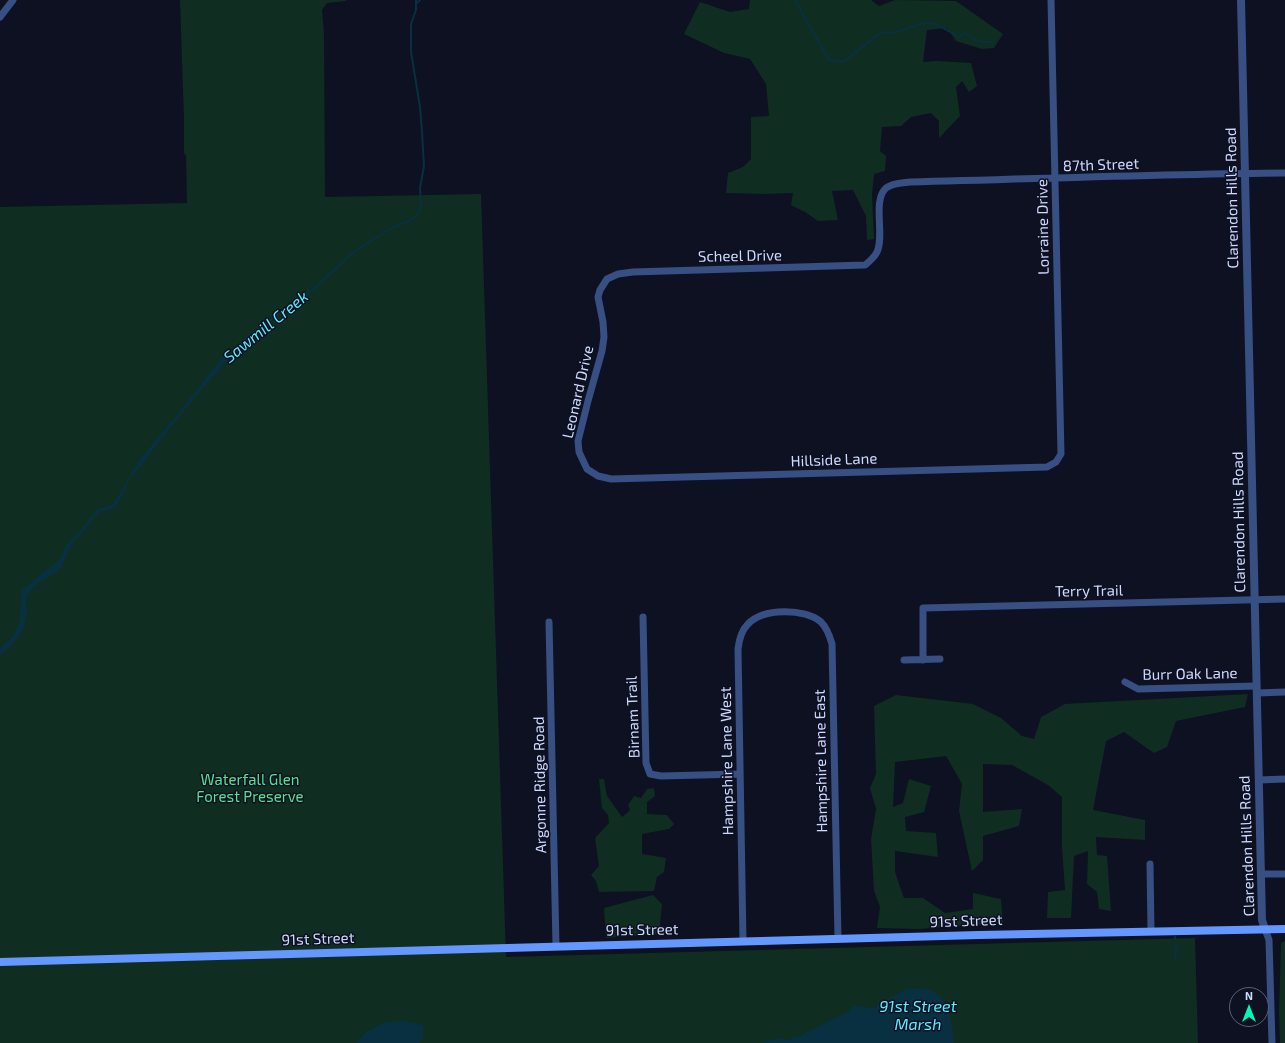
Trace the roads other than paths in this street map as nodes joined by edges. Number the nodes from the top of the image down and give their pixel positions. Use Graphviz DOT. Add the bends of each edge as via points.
graph roads {
  1 [pos="13,0"];
  2 [pos="1051,0"];
  3 [pos="1241,0"];
  4 [pos="0,17"];
  5 [pos="1285,172"];
  6 [pos="1245,173"];
  7 [pos="1055,179"];
  8 [pos="872,259"];
  9 [pos="607,279"];
  10 [pos="1061,454"];
  11 [pos="603,478"];
  12 [pos="1255,599"];
  13 [pos="1285,599"];
  14 [pos="787,612"];
  15 [pos="643,617"];
  16 [pos="549,622"];
  17 [pos="940,659"];
  18 [pos="904,660"];
  19 [pos="924,660"];
  20 [pos="1125,682"];
  21 [pos="1257,689"];
  22 [pos="1285,692"];
  23 [pos="740,774"];
  24 [pos="1285,779"];
  25 [pos="1259,780"];
  26 [pos="1150,864"];
  27 [pos="1261,874"];
  28 [pos="1285,874"];
  29 [pos="1285,928"];
  30 [pos="1265,929"];
  31 [pos="1151,931"];
  32 [pos="838,938"];
  33 [pos="743,941"];
  34 [pos="556,946"];
  35 [pos="0,962"];
  36 [pos="1272,1043"];
  1 -- 4 [label="street"];
  2 -- 7 [label="street, Lorraine Drive"];
  3 -- 6 [label="street, Clarendon Hills Road"];
  5 -- 6 [label="street, 87th Street"];
  6 -- 7 [label="street, 87th Street"];
  6 -- 12 [label="street, Clarendon Hills Road"];
  7 -- 8 [label="street, 87th Street" via="896,184 886,189 879,202 880,243"];
  7 -- 10 [label="street, Lorraine Drive"];
  8 -- 9 [label="street, Scheel Drive" via="865,265 855,266 633,272"];
  9 -- 11 [label="street, Leonard Drive" via="598,297 603,322 602,351 578,446 587,469"];
  10 -- 11 [label="street, Hillside Lane" via="1056,462 1047,467"];
  12 -- 13 [label="street, Terry Trail"];
  12 -- 19 [label="street, Terry Trail" via="923,608"];
  12 -- 21 [label="street, Clarendon Hills Road"];
  14 -- 23 [label="street, Hampshire Lane West" via="767,614 748,623 740,639"];
  14 -- 32 [label="street, Hampshire Lane East" via="804,613 821,622 832,644"];
  15 -- 23 [label="street, Birnam Trail" via="646,763 650,774"];
  16 -- 34 [label="street, Argonne Ridge Road"];
  17 -- 19 [label="street"];
  18 -- 19 [label="street"];
  20 -- 21 [label="street, Burr Oak Lane" via="1138,689"];
  21 -- 22 [label="street, Burr Oak Lane"];
  21 -- 25 [label="street, Clarendon Hills Road"];
  23 -- 33 [label="street, Hampshire Lane West"];
  24 -- 25 [label="street"];
  25 -- 27 [label="street, Clarendon Hills Road"];
  26 -- 31 [label="street"];
  27 -- 28 [label="street"];
  27 -- 30 [label="street, Clarendon Hills Road" via="1262,920"];
  29 -- 30 [label="main road, 91st Street"];
  30 -- 31 [label="main road, 91st Street"];
  30 -- 36 [label="street, Clarendon Hills Road" via="1269,940"];
  31 -- 32 [label="main road, 91st Street"];
  32 -- 33 [label="main road, 91st Street"];
  33 -- 34 [label="main road, 91st Street"];
  34 -- 35 [label="main road, 91st Street"];
}
